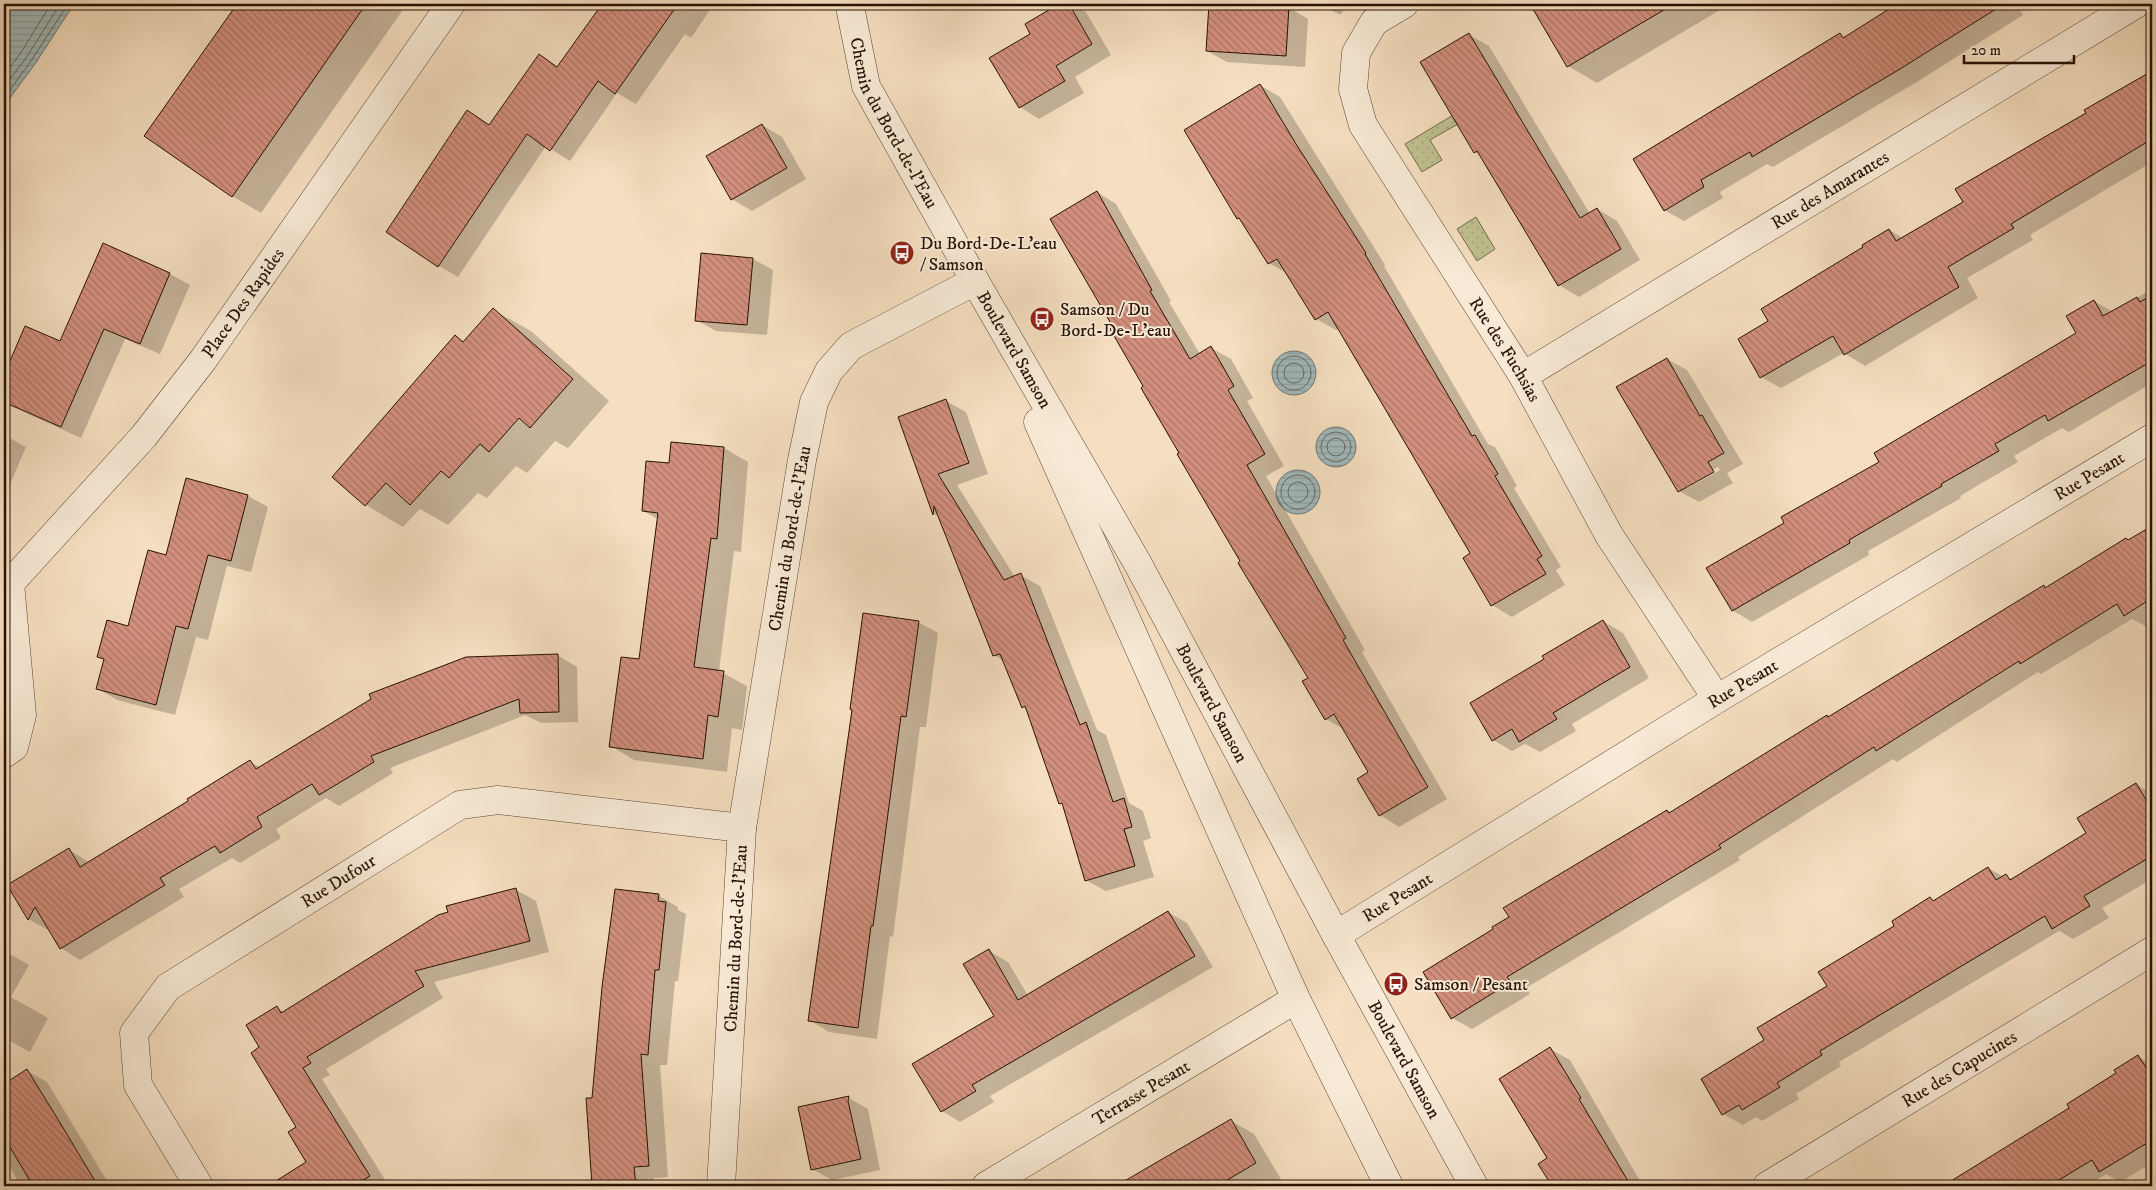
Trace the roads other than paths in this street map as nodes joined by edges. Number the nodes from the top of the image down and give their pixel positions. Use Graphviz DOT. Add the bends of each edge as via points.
graph roads {
  1 [pos="451,4"];
  2 [pos="851,4"];
  3 [pos="1404,4"];
  4 [pos="2136,4"];
  5 [pos="975,282"];
  6 [pos="1523,376"];
  7 [pos="2152,438"];
  8 [pos="7,587"];
  9 [pos="1717,699"];
  10 [pos="4,754"];
  11 [pos="742,828"];
  12 [pos="1336,935"];
  13 [pos="2152,951"];
  14 [pos="1296,999"];
  15 [pos="199,1186"];
  16 [pos="721,1186"];
  17 [pos="986,1186"];
  18 [pos="1389,1186"];
  19 [pos="1474,1186"];
  20 [pos="1767,1186"];
  1 -- 8 [label="street, Place Des Rapides" via="197,368 144,436"];
  2 -- 5 [label="street, Chemin du Bord-de-l'Eau" via="866,86"];
  3 -- 6 [label="street, Rue des Fuchsias" via="1374,22 1356,53 1353,89 1363,125"];
  4 -- 6 [label="street, Rue des Amarantes"];
  5 -- 11 [label="street, Chemin du Bord-de-l'Eau" via="850,346 828,371 814,402"];
  5 -- 12 [label="street, Boulevard Samson" via="1138,564"];
  5 -- 14 [label="street, Boulevard Samson"];
  6 -- 9 [label="street, Rue des Fuchsias" via="1609,535"];
  7 -- 9 [label="street, Rue Pesant"];
  8 -- 10 [label="street, Place Des Rapides" via="22,715 14,747"];
  9 -- 12 [label="street, Rue Pesant"];
  11 -- 15 [label="street, Rue Dufour" via="498,800 460,805 168,987 134,1033 138,1085"];
  11 -- 16 [label="street, Chemin du Bord-de-l'Eau"];
  12 -- 19 [label="street, Boulevard Samson"];
  13 -- 20 [label="street, Rue des Capucines"];
  14 -- 17 [label="street, Terrasse Pesant"];
  14 -- 18 [label="street, Boulevard Samson"];
}
